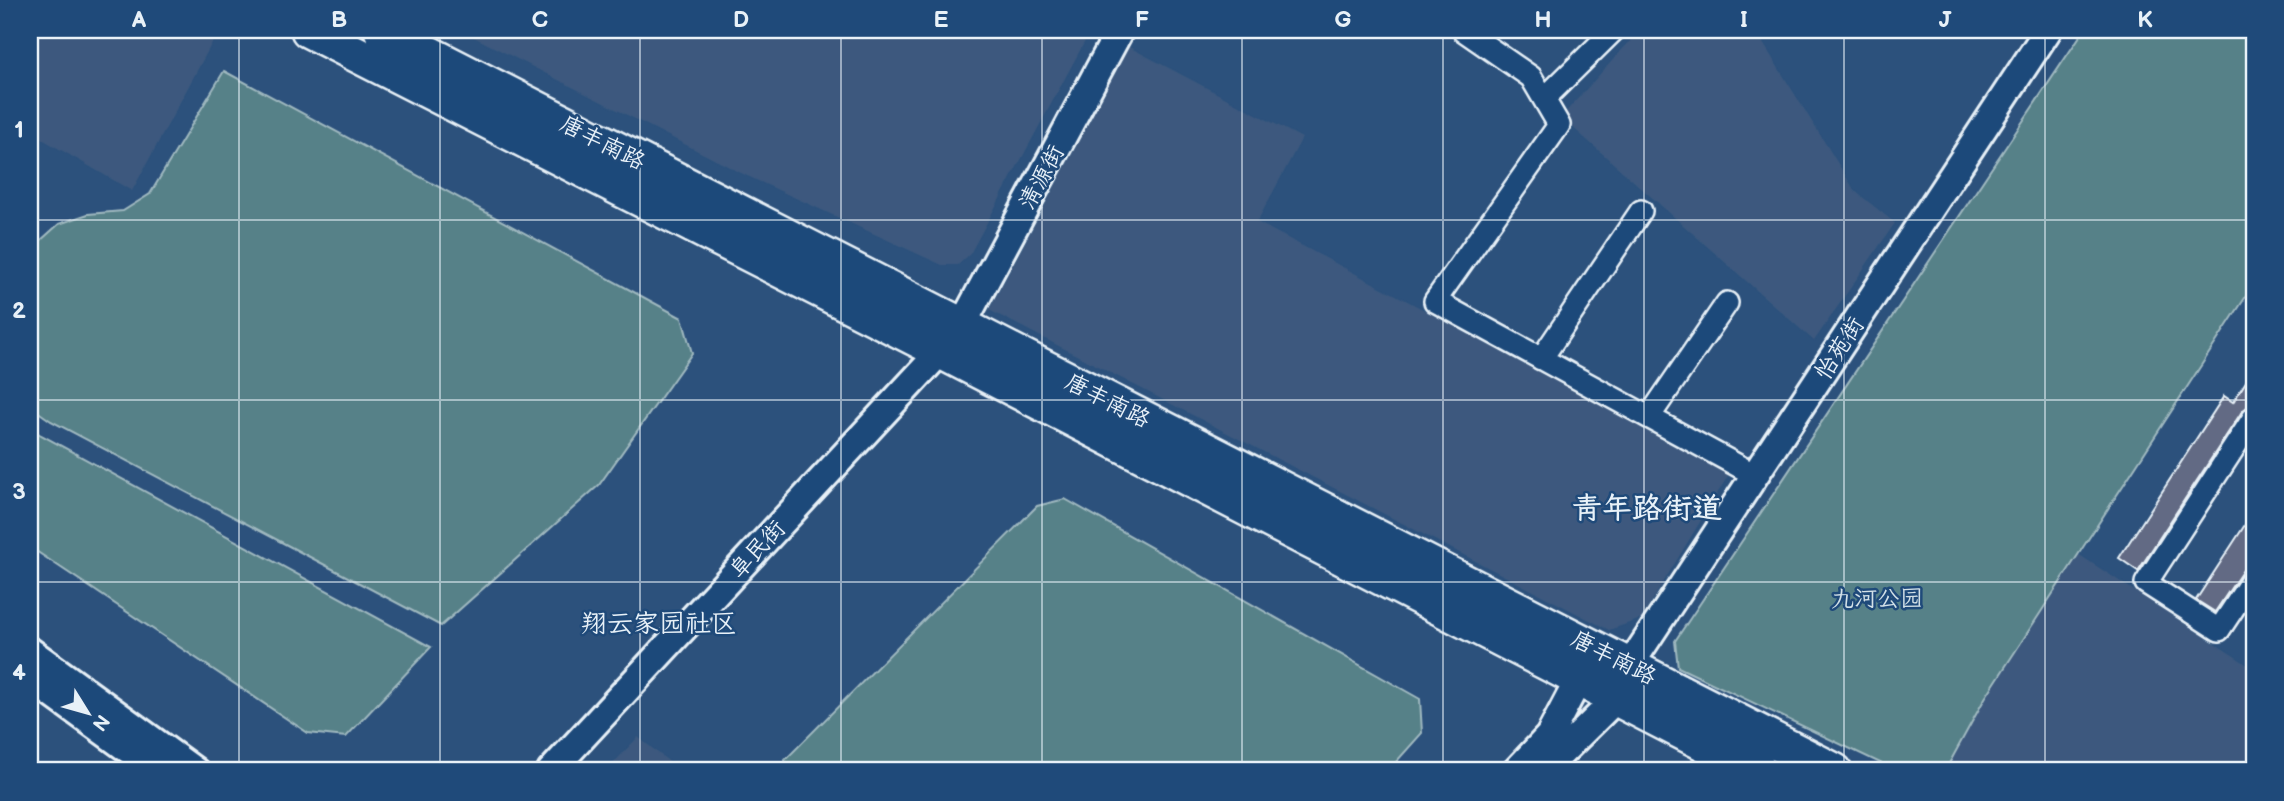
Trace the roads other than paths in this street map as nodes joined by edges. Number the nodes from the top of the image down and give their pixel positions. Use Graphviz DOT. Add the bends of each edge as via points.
graph roads {
  1 [pos="309,30"];
  2 [pos="382,30"];
  3 [pos="1120,30"];
  4 [pos="1463,30"];
  5 [pos="1614,30"];
  6 [pos="2048,30"];
  7 [pos="1544,99"];
  8 [pos="1641,211"];
  9 [pos="1727,303"];
  10 [pos="952,338"];
  11 [pos="1541,359"];
  12 [pos="1649,417"];
  13 [pos="2254,417"];
  14 [pos="1755,475"];
  15 [pos="2254,577"];
  16 [pos="30,651"];
  17 [pos="1630,665"];
  18 [pos="30,678"];
  19 [pos="1579,679"];
  20 [pos="1616,699"];
  21 [pos="158,771"];
  22 [pos="195,771"];
  23 [pos="551,771"];
  24 [pos="1516,771"];
  25 [pos="1543,771"];
  26 [pos="1759,771"];
  27 [pos="1834,771"];
  1 -- 10 [label="main road, 唐丰南路"];
  2 -- 10 [label="main road, 唐丰南路"];
  3 -- 10 [label="street, 清源街"];
  4 -- 7 [label="street" via="1531,77"];
  5 -- 7 [label="street"];
  6 -- 14 [label="street, 怡苑街"];
  7 -- 11 [label="street" via="1559,125 1435,301"];
  8 -- 11 [label="street"];
  9 -- 12 [label="street"];
  10 -- 17 [label="main road, 唐丰南路"];
  10 -- 19 [label="main road, 唐丰南路"];
  10 -- 23 [label="street, 阜民街"];
  11 -- 12 [label="street"];
  12 -- 14 [label="street"];
  13 -- 15 [label="street" via="2146,583 2219,630"];
  14 -- 17 [label="street, 怡苑街"];
  16 -- 22 [label="street"];
  17 -- 27 [label="main road, 唐丰南路"];
  18 -- 21 [label="street"];
  19 -- 20 [label="main road, 唐丰南路"];
  19 -- 24 [label="street" via="1549,736"];
  20 -- 25 [label="street"];
  20 -- 26 [label="main road, 唐丰南路"];
}
